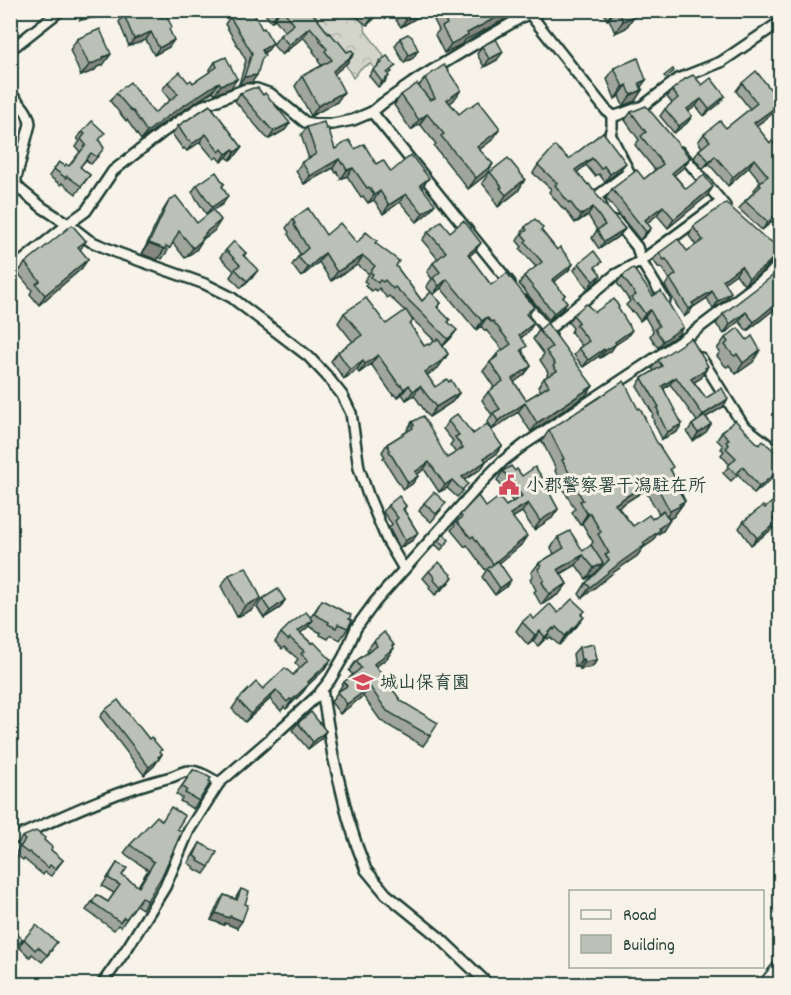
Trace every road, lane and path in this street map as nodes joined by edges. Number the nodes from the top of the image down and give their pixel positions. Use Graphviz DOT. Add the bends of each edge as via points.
graph roads {
  1 [pos="61,10"];
  2 [pos="532,12"];
  3 [pos="780,22"];
  4 [pos="10,50"];
  5 [pos="10,93"];
  6 [pos="642,106"];
  7 [pos="372,112"];
  8 [pos="612,115"];
  9 [pos="650,115"];
  10 [pos="671,141"];
  11 [pos="721,202"];
  12 [pos="735,215"];
  13 [pos="68,224"];
  14 [pos="641,261"];
  15 [pos="780,263"];
  16 [pos="10,271"];
  17 [pos="670,308"];
  18 [pos="681,327"];
  19 [pos="548,330"];
  20 [pos="554,340"];
  21 [pos="689,340"];
  22 [pos="697,352"];
  23 [pos="589,387"];
  24 [pos="596,397"];
  25 [pos="780,454"];
  26 [pos="404,569"];
  27 [pos="322,690"];
  28 [pos="219,783"];
  29 [pos="10,840"];
  30 [pos="780,968"];
  31 [pos="102,984"];
  32 [pos="488,984"];
  33 [pos="767,984"];
  1 -- 4 [label="street"];
  2 -- 7 [label="street" via="421,77"];
  2 -- 8 [label="street"];
  3 -- 6 [label="street" via="721,62 678,79"];
  5 -- 13 [label="street" via="26,112 30,124 16,185"];
  6 -- 8 [label="street"];
  6 -- 9 [label="street"];
  7 -- 13 [label="street" via="353,120 315,124 305,122 271,94 246,89 202,106 128,159 113,171 86,211"];
  7 -- 19 [label="street"];
  8 -- 14 [label="street" via="610,134 629,172 596,197 637,247"];
  10 -- 11 [label="street"];
  11 -- 12 [label="street"];
  11 -- 14 [label="street"];
  13 -- 16 [label="street"];
  13 -- 26 [label="street" via="90,241 231,297 308,356 342,395 351,413 359,468 368,495"];
  14 -- 17 [label="street"];
  14 -- 19 [label="street" via="615,275"];
  15 -- 21 [label="street"];
  18 -- 21 [label="street"];
  19 -- 20 [label="street"];
  21 -- 24 [label="street"];
  22 -- 25 [label="street" via="743,425"];
  23 -- 24 [label="street"];
  24 -- 26 [label="street" via="503,461"];
  26 -- 27 [label="street" via="356,628"];
  27 -- 28 [label="street"];
  27 -- 32 [label="street" via="348,818 366,870 386,894"];
  28 -- 29 [label="street" via="188,771 87,805"];
  28 -- 31 [label="street" via="189,831 165,887"];
  30 -- 33 [label="main road"];
}
